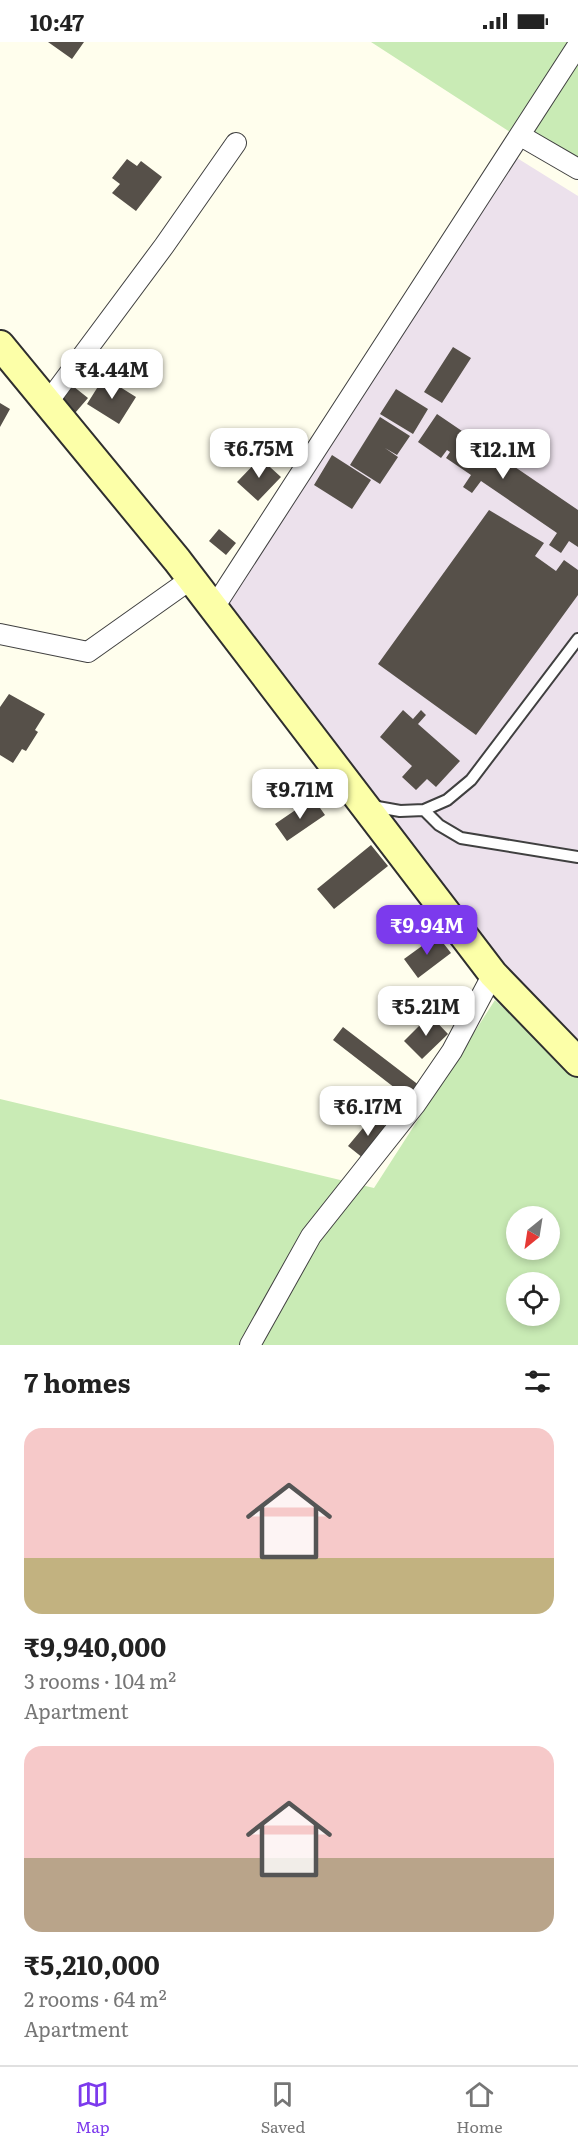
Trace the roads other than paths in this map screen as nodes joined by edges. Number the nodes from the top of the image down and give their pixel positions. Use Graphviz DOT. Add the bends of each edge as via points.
graph roads {
  1 [pos="578,45"];
  2 [pos="521,136"];
  3 [pos="236,142"];
  4 [pos="578,169"];
  5 [pos="0,345"];
  6 [pos="48,402"];
  7 [pos="191,579"];
  8 [pos="213,609"];
  9 [pos="0,634"];
  10 [pos="578,639"];
  11 [pos="363,804"];
  12 [pos="424,810"];
  13 [pos="578,857"];
  14 [pos="493,974"];
  15 [pos="578,1062"];
  16 [pos="250,1345"];
  1 -- 2 [label="street"];
  2 -- 4 [label="street"];
  2 -- 8 [label="street"];
  3 -- 6 [label="street"];
  5 -- 6 [label="street"];
  6 -- 7 [label="street"];
  7 -- 8 [label="street"];
  7 -- 9 [label="street" via="88,652"];
  8 -- 11 [label="street"];
  10 -- 12 [label="lane" via="471,780 447,800"];
  11 -- 12 [label="lane" via="400,811"];
  11 -- 14 [label="street"];
  12 -- 13 [label="lane" via="461,838"];
  14 -- 15 [label="street"];
  14 -- 16 [label="street" via="452,1051 415,1105 311,1236"];
}
